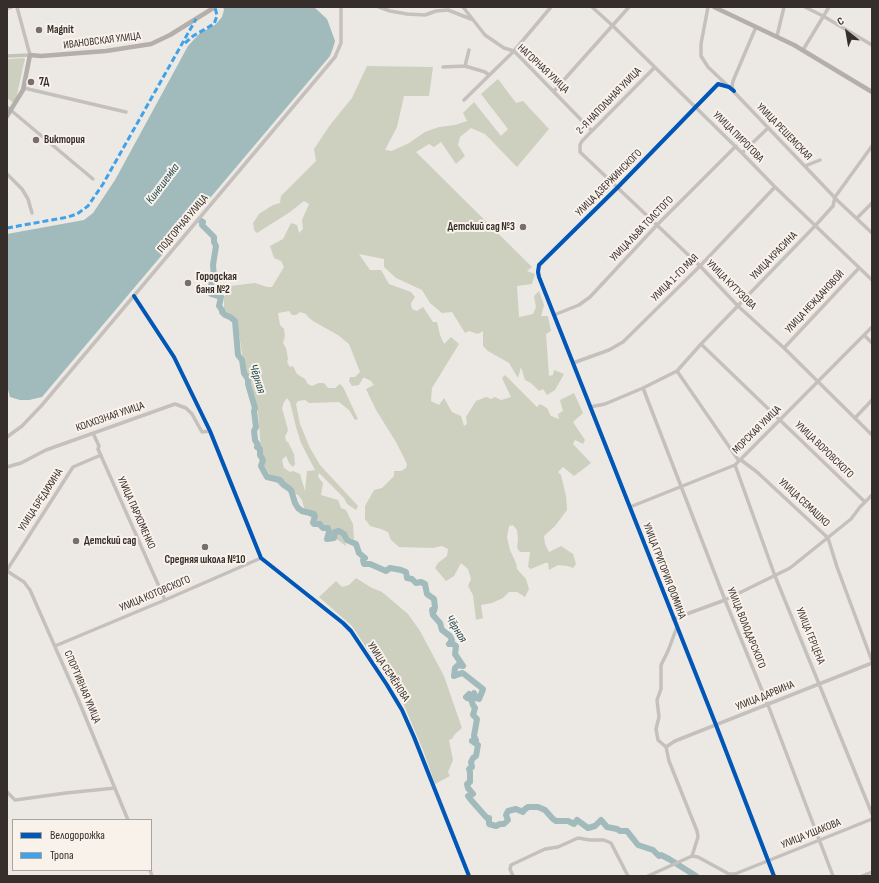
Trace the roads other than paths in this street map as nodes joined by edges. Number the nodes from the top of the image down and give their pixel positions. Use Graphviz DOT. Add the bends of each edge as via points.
graph roads {
  1 [pos="12,7"];
  2 [pos="17,7"];
  3 [pos="215,7"];
  4 [pos="341,7"];
  5 [pos="379,7"];
  6 [pos="463,7"];
  7 [pos="551,7"];
  8 [pos="592,7"];
  9 [pos="629,7"];
  10 [pos="708,7"];
  11 [pos="714,7"];
  12 [pos="784,7"];
  13 [pos="805,7"];
  14 [pos="828,7"];
  15 [pos="7,8"];
  16 [pos="823,16"];
  17 [pos="472,20"];
  18 [pos="613,26"];
  19 [pos="756,26"];
  20 [pos="777,36"];
  21 [pos="872,45"];
  22 [pos="469,50"];
  23 [pos="803,50"];
  24 [pos="514,51"];
  25 [pos="30,55"];
  26 [pos="7,56"];
  27 [pos="466,66"];
  28 [pos="443,67"];
  29 [pos="655,67"];
  30 [pos="489,75"];
  31 [pos="729,87"];
  32 [pos="24,88"];
  33 [pos="554,91"];
  34 [pos="734,91"];
  35 [pos="872,92"];
  36 [pos="464,100"];
  37 [pos="696,107"];
  38 [pos="9,109"];
  39 [pos="126,112"];
  40 [pos="7,116"];
  41 [pos="768,128"];
  42 [pos="592,131"];
  43 [pos="736,146"];
  44 [pos="872,146"];
  45 [pos="579,148"];
  46 [pos="742,153"];
  47 [pos="820,160"];
  48 [pos="805,166"];
  49 [pos="7,174"];
  50 [pos="93,179"];
  51 [pos="775,187"];
  52 [pos="617,188"];
  53 [pos="835,197"];
  54 [pos="872,202"];
  55 [pos="32,214"];
  56 [pos="857,218"];
  57 [pos="657,225"];
  58 [pos="815,226"];
  59 [pos="872,232"];
  60 [pos="700,266"];
  61 [pos="859,268"];
  62 [pos="538,272"];
  63 [pos="872,280"];
  64 [pos="134,296"];
  65 [pos="738,306"];
  66 [pos="554,315"];
  67 [pos="872,327"];
  68 [pos="864,335"];
  69 [pos="872,343"];
  70 [pos="701,344"];
  71 [pos="784,348"];
  72 [pos="573,363"];
  73 [pos="677,371"];
  74 [pos="818,381"];
  75 [pos="643,388"];
  76 [pos="872,400"];
  77 [pos="590,407"];
  78 [pos="855,418"];
  79 [pos="779,420"];
  80 [pos="210,431"];
  81 [pos="93,433"];
  82 [pos="872,435"];
  83 [pos="7,437"];
  84 [pos="101,456"];
  85 [pos="740,460"];
  86 [pos="735,465"];
  87 [pos="7,467"];
  88 [pos="682,486"];
  89 [pos="872,496"];
  90 [pos="865,502"];
  91 [pos="630,507"];
  92 [pos="828,538"];
  93 [pos="261,558"];
  94 [pos="7,570"];
  95 [pos="775,576"];
  96 [pos="165,600"];
  97 [pos="725,600"];
  98 [pos="674,619"];
  99 [pos="677,628"];
  100 [pos="55,646"];
  101 [pos="872,662"];
  102 [pos="820,684"];
  103 [pos="768,705"];
  104 [pos="716,725"];
  105 [pos="666,746"];
  106 [pos="115,788"];
  107 [pos="7,792"];
  108 [pos="872,814"];
  109 [pos="128,819"];
  110 [pos="872,819"];
  111 [pos="820,840"];
  112 [pos="690,857"];
  113 [pos="768,861"];
  114 [pos="872,872"];
  115 [pos="470,876"];
  116 [pos="513,876"];
  117 [pos="628,876"];
  118 [pos="649,876"];
  119 [pos="774,876"];
  120 [pos="833,876"];
  121 [pos="862,876"];
  1 -- 15 [label="street"];
  2 -- 25 [label="street"];
  3 -- 25 [label="main road, ИВАНОВСКАЯ УЛИЦА" via="151,44 106,51"];
  4 -- 64 [label="street, ПОДГОРНАЯ УЛИЦА" via="341,43 335,57"];
  5 -- 17 [label="street" via="407,14 425,15 448,10"];
  6 -- 17 [label="street, НАГОРНАЯ УЛИЦА"];
  7 -- 24 [label="street"];
  8 -- 18 [label="street, УЛИЦА ПИРОГОВА"];
  9 -- 18 [label="street"];
  10 -- 31 [label="street, УЛИЦА РЕШЕМСКАЯ" via="701,56 708,67"];
  11 -- 19 [label="main road"];
  12 -- 20 [label="street"];
  13 -- 16 [label="street"];
  14 -- 16 [label="street"];
  16 -- 21 [label="street"];
  16 -- 23 [label="street"];
  17 -- 24 [label="street, НАГОРНАЯ УЛИЦА" via="485,35 504,48"];
  18 -- 29 [label="street, УЛИЦА ПИРОГОВА"];
  18 -- 33 [label="street"];
  19 -- 20 [label="main road"];
  19 -- 34 [label="street" via="733,81"];
  20 -- 23 [label="main road"];
  22 -- 27 [label="street"];
  23 -- 35 [label="main road"];
  24 -- 30 [label="street"];
  24 -- 33 [label="street, НАГОРНАЯ УЛИЦА"];
  25 -- 26 [label="street, ИВАНОВСКАЯ УЛИЦА"];
  25 -- 32 [label="main road"];
  27 -- 28 [label="street"];
  27 -- 30 [label="street"];
  29 -- 37 [label="street, УЛИЦА ПИРОГОВА"];
  29 -- 42 [label="street, 2-Я НАПОЛЬНАЯ УЛИЦА"];
  30 -- 36 [label="street"];
  31 -- 34 [label="street, УЛИЦА РЕШЕМСКАЯ"];
  31 -- 37 [label="street, УЛИЦА ДЗЕРЖИНСКОГО" via="718,84"];
  32 -- 38 [label="main road"];
  32 -- 39 [label="street"];
  33 -- 42 [label="street, НАГОРНАЯ УЛИЦА"];
  34 -- 41 [label="street, УЛИЦА РЕШЕМСКАЯ"];
  37 -- 43 [label="street, УЛИЦА ПИРОГОВА"];
  37 -- 52 [label="street, УЛИЦА ДЗЕРЖИНСКОГО"];
  38 -- 40 [label="main road"];
  38 -- 50 [label="street"];
  41 -- 46 [label="street"];
  41 -- 48 [label="street, УЛИЦА РЕШЕМСКАЯ"];
  42 -- 45 [label="street, 2-Я НАПОЛЬНАЯ УЛИЦА"];
  43 -- 46 [label="street, УЛИЦА ПИРОГОВА"];
  43 -- 57 [label="street, УЛИЦА ЛЬВА ТОЛСТОГО"];
  44 -- 53 [label="street, УЛИЦА КРАСИНА"];
  45 -- 52 [label="street, УЛИЦА КУТУЗОВА" via="582,155"];
  46 -- 51 [label="street, УЛИЦА ПИРОГОВА"];
  47 -- 48 [label="street"];
  48 -- 53 [label="street, УЛИЦА РЕШЕМСКАЯ"];
  49 -- 55 [label="street" via="22,189"];
  51 -- 58 [label="street, УЛИЦА ПИРОГОВА"];
  51 -- 60 [label="street, УЛИЦА 1-ГО МАЯ"];
  52 -- 57 [label="street, УЛИЦА КУТУЗОВА"];
  52 -- 62 [label="street, УЛИЦА ДЗЕРЖИНСКОГО" via="538,265"];
  53 -- 56 [label="street, УЛИЦА РЕШЕМСКАЯ"];
  53 -- 58 [label="street, УЛИЦА КРАСИНА" via="833,206"];
  54 -- 56 [label="street"];
  56 -- 59 [label="street, УЛИЦА РЕШЕМСКАЯ"];
  57 -- 60 [label="street, УЛИЦА КУТУЗОВА"];
  57 -- 66 [label="street, УЛИЦА ЛЬВА ТОЛСТОГО" via="590,297 579,305"];
  58 -- 61 [label="street, УЛИЦА ПИРОГОВА"];
  58 -- 65 [label="street, УЛИЦА КРАСИНА"];
  60 -- 65 [label="street, УЛИЦА КУТУЗОВА"];
  60 -- 72 [label="street, УЛИЦА 1-ГО МАЯ" via="623,342"];
  61 -- 63 [label="street, УЛИЦА ПИРОГОВА"];
  61 -- 71 [label="street, УЛИЦА НЕЖДАНОВОЙ"];
  62 -- 66 [label="street, УЛИЦА ГРИГОРИЯ ФОМИНА"];
  64 -- 80 [label="street" via="174,357"];
  64 -- 83 [label="street, ПОДГОРНАЯ УЛИЦА" via="42,405 22,426"];
  65 -- 70 [label="street, УЛИЦА КРАСИНА"];
  65 -- 71 [label="street, УЛИЦА КУТУЗОВА"];
  66 -- 72 [label="street, УЛИЦА ГРИГОРИЯ ФОМИНА"];
  67 -- 68 [label="street, МОРСКАЯ УЛИЦА"];
  68 -- 69 [label="street"];
  68 -- 74 [label="street, МОРСКАЯ УЛИЦА"];
  70 -- 73 [label="street, УЛИЦА КРАСИНА"];
  70 -- 79 [label="street, УЛИЦА ВОРОВСКОГО"];
  71 -- 74 [label="street, УЛИЦА КУТУЗОВА"];
  72 -- 77 [label="street, УЛИЦА ГРИГОРИЯ ФОМИНА"];
  73 -- 75 [label="street, УЛИЦА КРАСИНА"];
  73 -- 85 [label="street"];
  74 -- 78 [label="street, УЛИЦА КУТУЗОВА"];
  74 -- 79 [label="street, МОРСКАЯ УЛИЦА"];
  75 -- 77 [label="street, УЛИЦА КРАСИНА" via="605,404"];
  75 -- 88 [label="street, УЛИЦА ВОЛОДАРСКОГО"];
  76 -- 78 [label="street"];
  77 -- 91 [label="street, УЛИЦА ГРИГОРИЯ ФОМИНА"];
  78 -- 82 [label="street, УЛИЦА КУТУЗОВА"];
  79 -- 85 [label="street, МОРСКАЯ УЛИЦА"];
  79 -- 90 [label="street, УЛИЦА ВОРОВСКОГО"];
  80 -- 81 [label="street, КОЛХОЗНАЯ УЛИЦА" via="202,432 192,414 186,408 175,404"];
  80 -- 93 [label="street"];
  81 -- 84 [label="street, УЛИЦА ПАРХОМЕНКО"];
  81 -- 87 [label="street, КОЛХОЗНАЯ УЛИЦА"];
  84 -- 94 [label="street, УЛИЦА БРЕДИХИНА" via="73,467"];
  84 -- 96 [label="street, УЛИЦА ПАРХОМЕНКО"];
  85 -- 86 [label="street, МОРСКАЯ УЛИЦА"];
  85 -- 92 [label="street, УЛИЦА СЕМАШКО" via="757,472"];
  86 -- 88 [label="street, МОРСКАЯ УЛИЦА"];
  86 -- 95 [label="street, УЛИЦА ГЕРЦЕНА"];
  88 -- 91 [label="street, МОРСКАЯ УЛИЦА"];
  88 -- 97 [label="street, УЛИЦА ВОЛОДАРСКОГО"];
  89 -- 90 [label="street"];
  90 -- 92 [label="street" via="851,520"];
  91 -- 98 [label="street, УЛИЦА ГРИГОРИЯ ФОМИНА"];
  92 -- 95 [label="street" via="790,568"];
  92 -- 101 [label="street, УЛИЦА СЕМАШКО"];
  93 -- 96 [label="street, УЛИЦА КОТОВСКОГО"];
  93 -- 115 [label="street, УЛИЦА СЕМЁНОВА" via="343,623 387,685 409,726"];
  94 -- 100 [label="street, СПОРТИВНАЯ УЛИЦА" via="28,587"];
  95 -- 97 [label="street"];
  95 -- 102 [label="street, УЛИЦА ГЕРЦЕНА"];
  96 -- 100 [label="street, УЛИЦА КОТОВСКОГО"];
  97 -- 98 [label="street"];
  97 -- 103 [label="street, УЛИЦА ВОЛОДАРСКОГО"];
  98 -- 99 [label="street, УЛИЦА ГРИГОРИЯ ФОМИНА"];
  99 -- 104 [label="street, УЛИЦА ГРИГОРИЯ ФОМИНА"];
  99 -- 105 [label="street" via="661,665 661,689 657,700 658,740"];
  100 -- 106 [label="street, СПОРТИВНАЯ УЛИЦА"];
  101 -- 102 [label="street, УЛИЦА ДАРВИНА"];
  102 -- 103 [label="street, УЛИЦА ДАРВИНА"];
  102 -- 108 [label="street, УЛИЦА ГЕРЦЕНА"];
  103 -- 104 [label="street, УЛИЦА ДАРВИНА"];
  103 -- 111 [label="street, УЛИЦА ВОЛОДАРСКОГО"];
  104 -- 105 [label="street, УЛИЦА ДАРВИНА" via="675,740"];
  104 -- 113 [label="street, УЛИЦА ГРИГОРИЯ ФОМИНА"];
  105 -- 112 [label="street" via="669,761 697,831 698,837"];
  106 -- 107 [label="street" via="15,800"];
  106 -- 109 [label="street, СПОРТИВНАЯ УЛИЦА"];
  110 -- 111 [label="street, УЛИЦА УШАКОВА"];
  111 -- 113 [label="street, УЛИЦА УШАКОВА"];
  111 -- 120 [label="street, УЛИЦА ВОЛОДАРСКОГО"];
  112 -- 113 [label="street, УЛИЦА УШАКОВА" via="698,857 729,874 736,874"];
  112 -- 118 [label="street"];
  113 -- 119 [label="street, УЛИЦА ГРИГОРИЯ ФОМИНА"];
  114 -- 121 [label="street"];
  116 -- 117 [label="street" via="510,869 512,864 578,838 611,843"];
}
